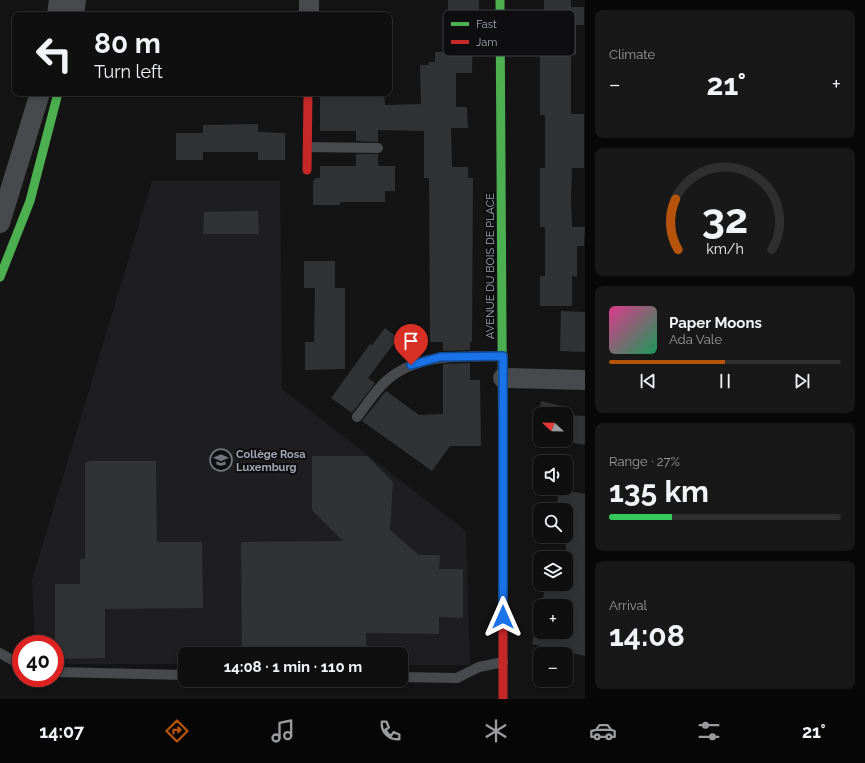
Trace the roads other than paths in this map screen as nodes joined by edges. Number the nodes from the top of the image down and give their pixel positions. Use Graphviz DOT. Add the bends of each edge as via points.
graph roads {
  1 [pos="59,0"];
  2 [pos="76,0"];
  3 [pos="309,0"];
  4 [pos="500,0"];
  5 [pos="500,10"];
  6 [pos="57,12"];
  7 [pos="74,12"];
  8 [pos="309,12"];
  9 [pos="500,56"];
  10 [pos="39,96"];
  11 [pos="57,96"];
  12 [pos="308,96"];
  13 [pos="308,147"];
  14 [pos="378,148"];
  15 [pos="307,170"];
  16 [pos="0,223"];
  17 [pos="0,277"];
  18 [pos="503,356"];
  19 [pos="503,378"];
  20 [pos="585,380"];
  21 [pos="357,418"];
  22 [pos="0,653"];
  23 [pos="12,660"];
  24 [pos="503,662"];
  25 [pos="64,672"];
  26 [pos="178,675"];
  27 [pos="408,677"];
  28 [pos="503,699"];
  1 -- 6 [label="street"];
  2 -- 7 [label="street"];
  3 -- 8 [label="street"];
  4 -- 5 [label="street, AVENUE DU BOIS DE PLACE"];
  9 -- 18 [label="street, AVENUE DU BOIS DE PLACE"];
  10 -- 16 [label="street"];
  11 -- 17 [label="street" via="30,201"];
  12 -- 13 [label="street"];
  13 -- 14 [label="lane"];
  13 -- 15 [label="street"];
  18 -- 19 [label="street, AVENUE DU BOIS DE PLACE"];
  18 -- 21 [label="lane" via="440,357 411,365 385,381"];
  19 -- 20 [label="street"];
  19 -- 24 [label="street, AVENUE DU BOIS DE PLACE"];
  22 -- 23 [label="lane"];
  24 -- 27 [label="lane" via="479,667 457,678"];
  24 -- 28 [label="street, AVENUE DU BOIS DE PLACE"];
  25 -- 26 [label="lane"];
}
